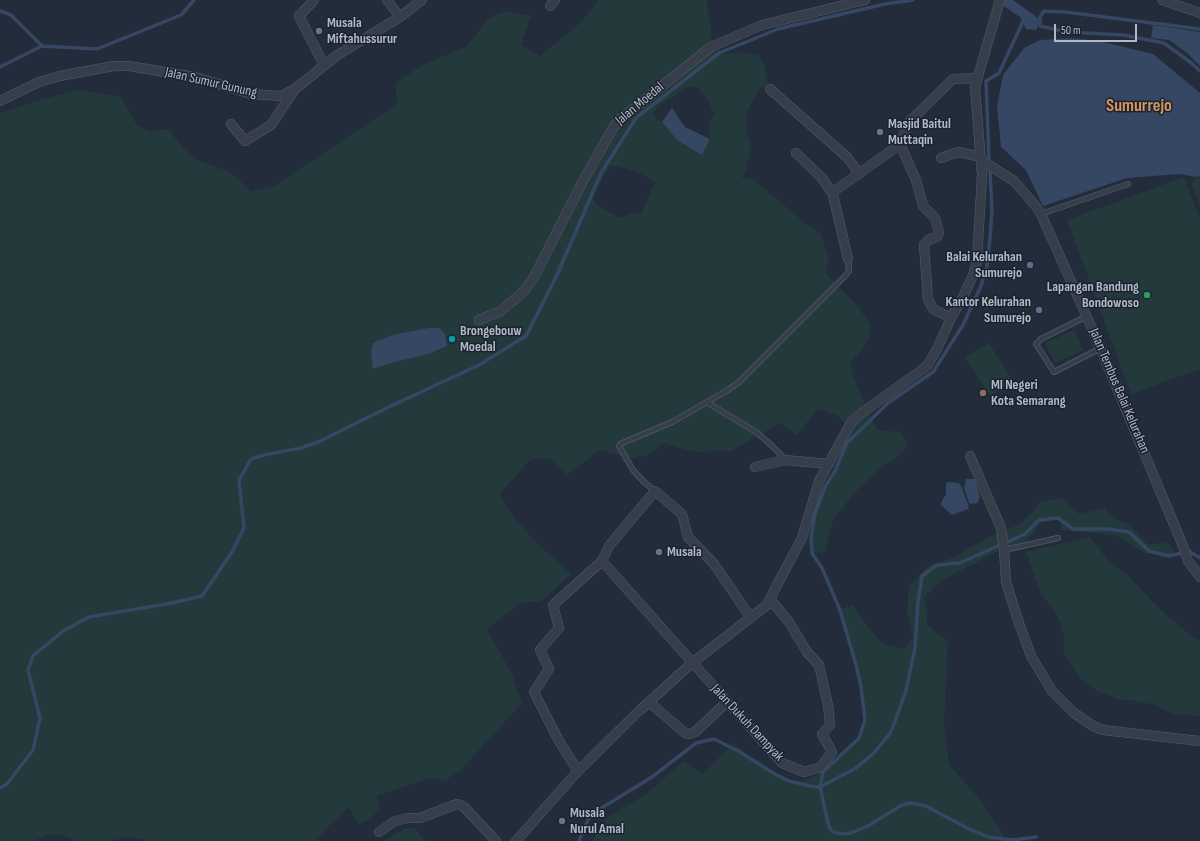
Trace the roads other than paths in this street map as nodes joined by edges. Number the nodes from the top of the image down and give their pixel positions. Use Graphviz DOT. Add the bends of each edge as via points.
graph roads {
  1 [pos="314,0"];
  2 [pos="387,0"];
  3 [pos="422,0"];
  4 [pos="865,0"];
  5 [pos="1162,0"];
  6 [pos="999,3"];
  7 [pos="1200,13"];
  8 [pos="400,17"];
  9 [pos="324,65"];
  10 [pos="976,78"];
  11 [pos="770,88"];
  12 [pos="295,89"];
  13 [pos="0,101"];
  14 [pos="231,124"];
  15 [pos="900,144"];
  16 [pos="796,153"];
  17 [pos="941,158"];
  18 [pos="980,158"];
  19 [pos="859,174"];
  20 [pos="1128,184"];
  21 [pos="833,194"];
  22 [pos="1041,214"];
  23 [pos="848,259"];
  24 [pos="1087,316"];
  25 [pos="951,318"];
  26 [pos="479,320"];
  27 [pos="1101,348"];
  28 [pos="708,403"];
  29 [pos="970,456"];
  30 [pos="786,460"];
  31 [pos="828,464"];
  32 [pos="756,466"];
  33 [pos="655,491"];
  34 [pos="1058,538"];
  35 [pos="1004,550"];
  36 [pos="602,561"];
  37 [pos="1200,577"];
  38 [pos="770,599"];
  39 [pos="751,618"];
  40 [pos="692,663"];
  41 [pos="649,702"];
  42 [pos="727,702"];
  43 [pos="1200,741"];
  44 [pos="578,771"];
  45 [pos="379,832"];
  46 [pos="496,841"];
  47 [pos="516,841"];
  1 -- 9 [label="street" via="299,16"];
  2 -- 8 [label="street"];
  3 -- 8 [label="street, Jalan Sumur Gunung"];
  4 -- 26 [label="street, Jalan Moedal" via="762,25 711,47 618,121 525,290 501,311"];
  5 -- 7 [label="street"];
  6 -- 10 [label="street"];
  8 -- 9 [label="street, Jalan Sumur Gunung"];
  9 -- 12 [label="street, Jalan Sumur Gunung"];
  10 -- 15 [label="street" via="953,79 909,122"];
  10 -- 18 [label="street"];
  11 -- 19 [label="street" via="848,158"];
  12 -- 13 [label="street, Jalan Sumur Gunung" via="281,96 251,94 195,77 129,66 114,66 39,82"];
  12 -- 14 [label="street" via="272,125 245,141"];
  15 -- 19 [label="street"];
  15 -- 25 [label="street" via="916,180 923,206 935,218 939,232 937,237 928,240 924,245 928,299 933,309"];
  16 -- 21 [label="street" via="821,177"];
  17 -- 18 [label="street, Jalan Tembus Balai Kelurahan" via="958,152"];
  18 -- 22 [label="street, Jalan Tembus Balai Kelurahan" via="1014,181"];
  18 -- 25 [label="street" via="982,175 977,260 973,275"];
  19 -- 21 [label="street"];
  20 -- 22 [label="lane"];
  21 -- 23 [label="street"];
  22 -- 24 [label="street, Jalan Tembus Balai Kelurahan"];
  23 -- 28 [label="lane" via="848,271 845,276 738,383"];
  24 -- 27 [label="street, Jalan Tembus Balai Kelurahan"];
  24 -- 27 [label="lane" via="1036,344 1054,372"];
  25 -- 31 [label="street" via="927,366 851,423"];
  27 -- 37 [label="street, Jalan Tembus Balai Kelurahan" via="1188,561"];
  28 -- 30 [label="lane" via="756,432"];
  28 -- 33 [label="lane" via="668,424 620,444 633,470"];
  29 -- 35 [label="street" via="1001,528"];
  30 -- 31 [label="street"];
  30 -- 32 [label="street"];
  31 -- 38 [label="street" via="819,481 802,538"];
  33 -- 36 [label="street" via="609,546"];
  33 -- 39 [label="street" via="682,514 688,537 714,564"];
  34 -- 35 [label="lane"];
  35 -- 43 [label="street" via="1006,582 1031,656 1052,691 1074,713 1102,730"];
  36 -- 40 [label="street, Jalan Dukuh Dampyak"];
  36 -- 44 [label="street" via="553,605 559,628 540,650 549,669 534,692 559,741"];
  38 -- 39 [label="street" via="767,605"];
  38 -- 42 [label="street, Jalan Dukuh Dampyak" via="819,665 830,725 822,734 832,752 821,767 804,772 782,763"];
  39 -- 40 [label="street"];
  40 -- 41 [label="street"];
  40 -- 42 [label="street, Jalan Dukuh Dampyak"];
  41 -- 42 [label="street" via="689,734 695,732"];
  41 -- 44 [label="street"];
  44 -- 47 [label="street"];
  45 -- 46 [label="street" via="395,821 420,818 457,804 465,808"];
}
